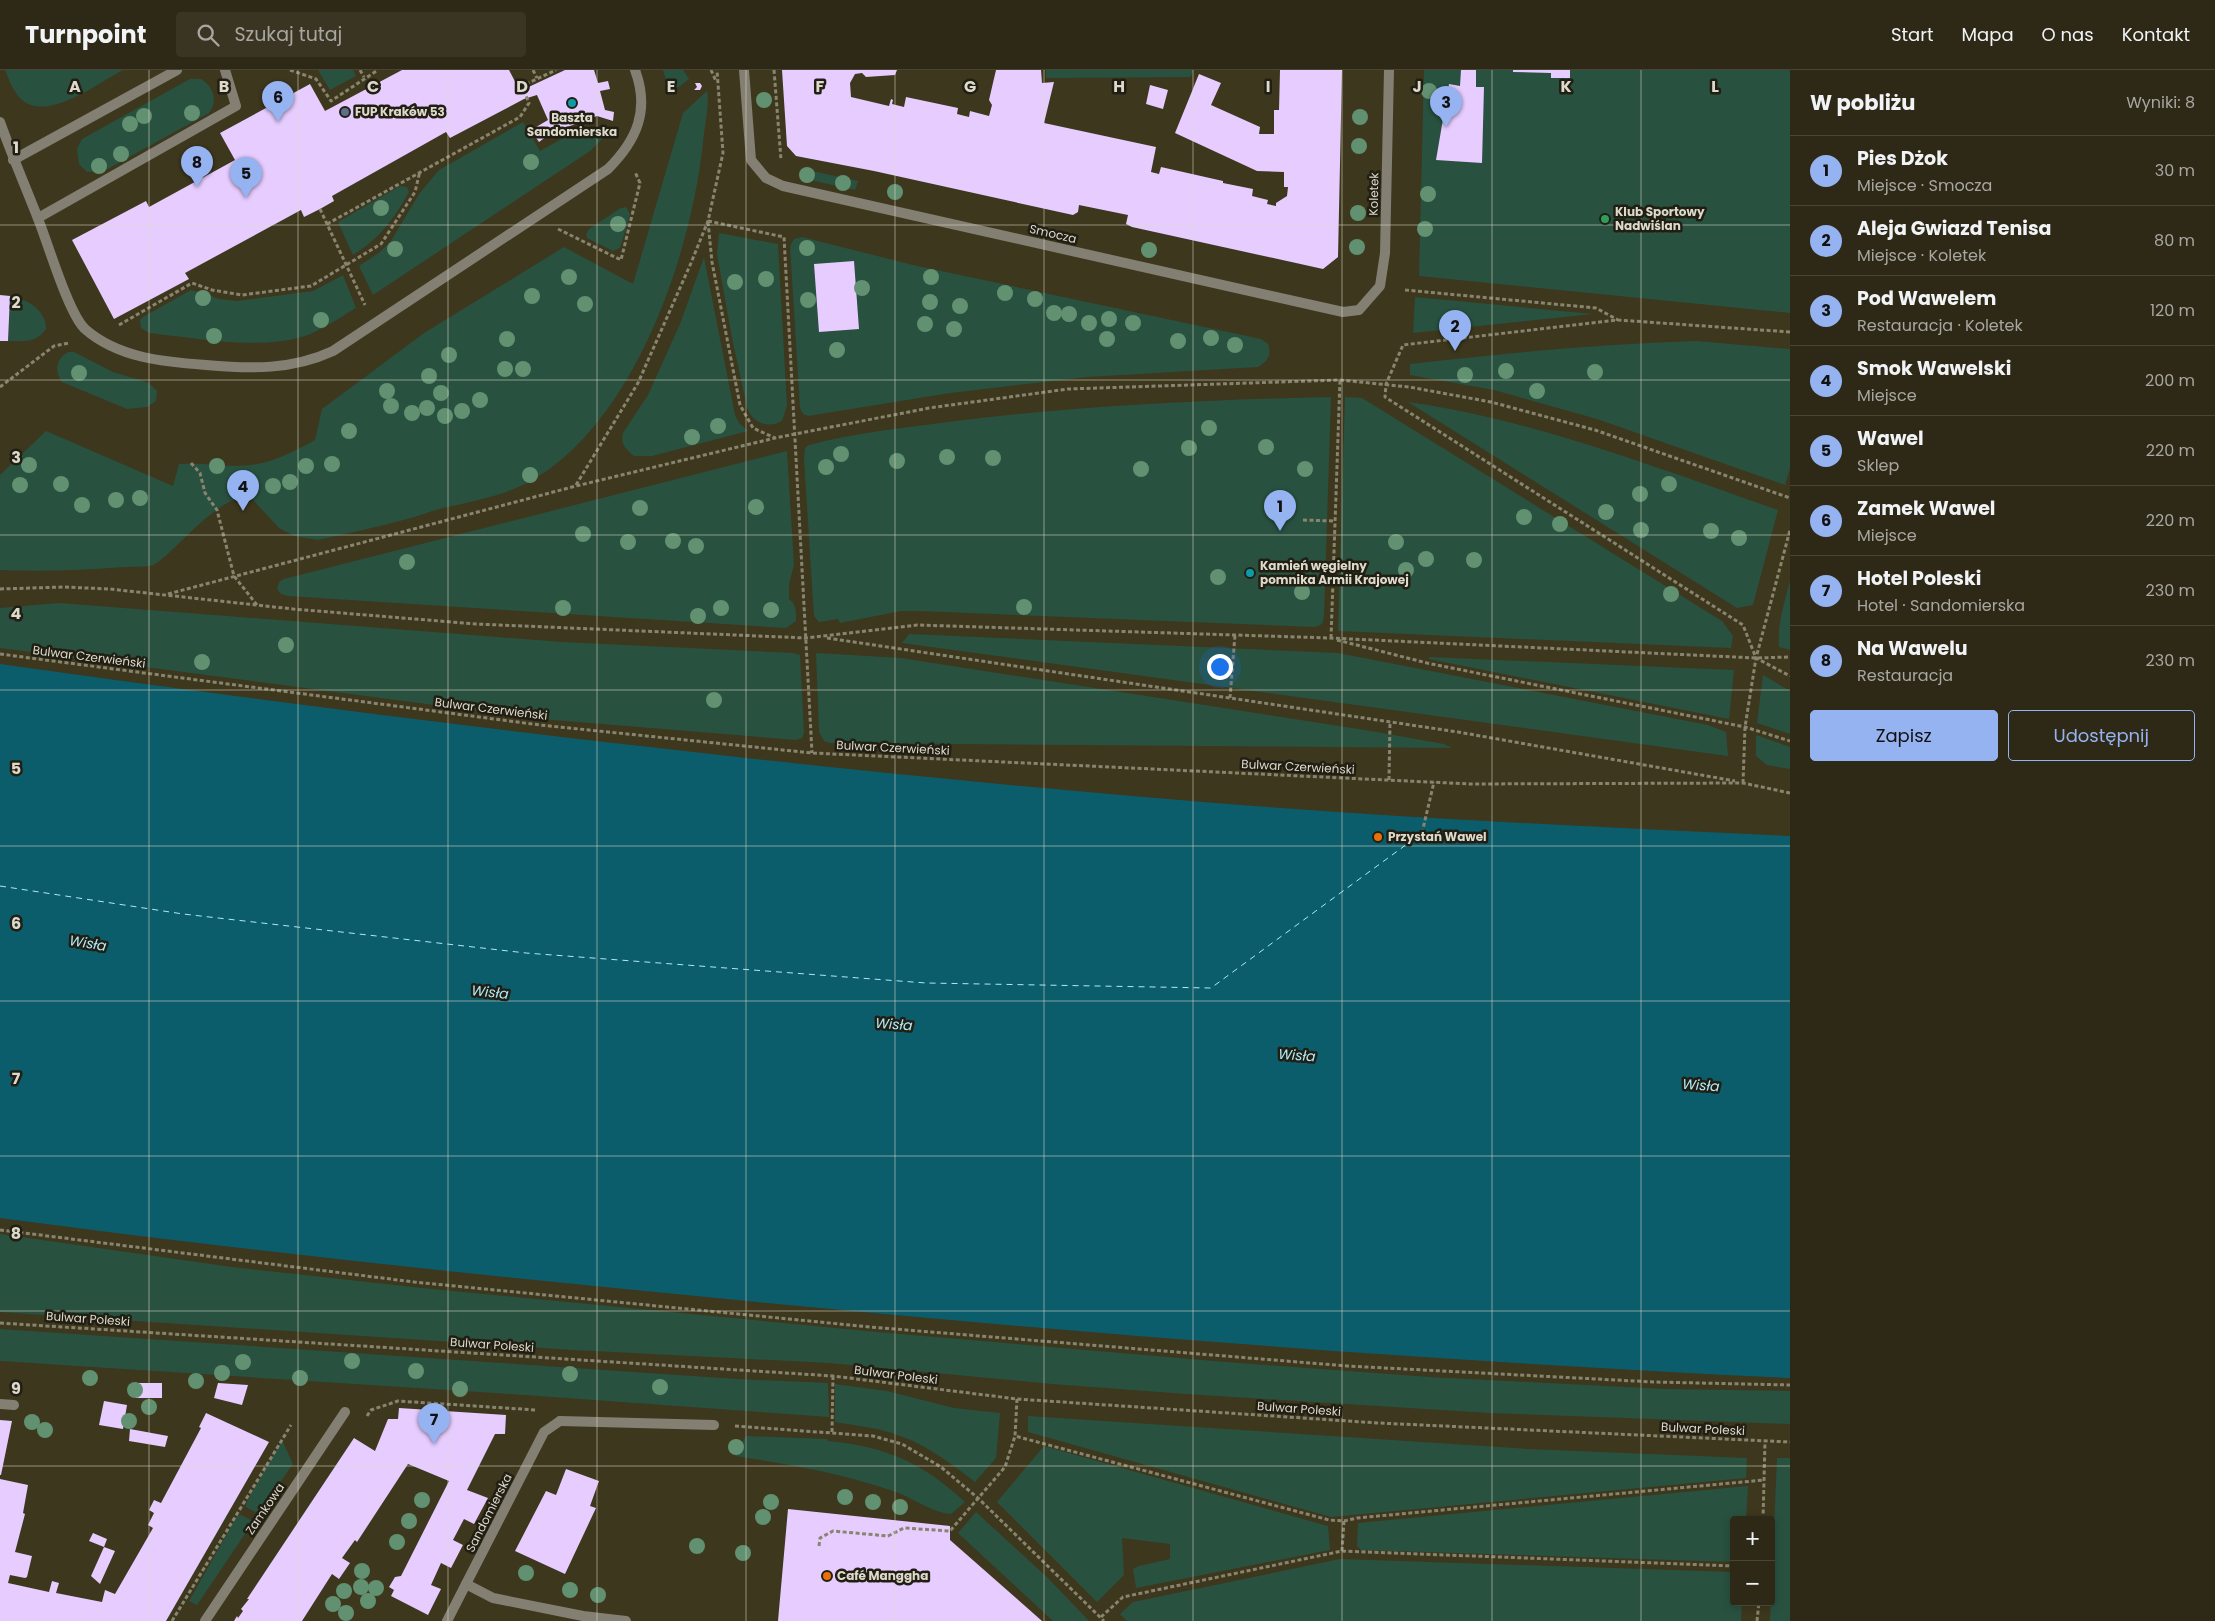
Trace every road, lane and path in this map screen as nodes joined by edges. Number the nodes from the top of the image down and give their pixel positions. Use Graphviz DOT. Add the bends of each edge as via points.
graph roads {
  1 [pos="177,70"];
  2 [pos="225,70"];
  3 [pos="290,70"];
  4 [pos="360,70"];
  5 [pos="378,70"];
  6 [pos="533,70"];
  7 [pos="556,70"];
  8 [pos="635,70"];
  9 [pos="710,70"];
  10 [pos="717,70"];
  11 [pos="744,70"];
  12 [pos="774,70"];
  13 [pos="1389,70"];
  14 [pos="364,77"];
  15 [pos="537,78"];
  16 [pos="718,84"];
  17 [pos="0,122"];
  18 [pos="626,148"];
  19 [pos="13,160"];
  20 [pos="781,160"];
  21 [pos="420,171"];
  22 [pos="320,209"];
  23 [pos="38,218"];
  24 [pos="535,218"];
  25 [pos="708,221"];
  26 [pos="327,224"];
  27 [pos="346,265"];
  28 [pos="1406,290"];
  29 [pos="1359,310"];
  30 [pos="1618,320"];
  31 [pos="374,324"];
  32 [pos="1790,332"];
  33 [pos="97,338"];
  34 [pos="1340,380"];
  35 [pos="1386,384"];
  36 [pos="0,387"];
  37 [pos="795,434"];
  38 [pos="775,438"];
  39 [pos="191,463"];
  40 [pos="576,486"];
  41 [pos="1790,498"];
  42 [pos="1304,520"];
  43 [pos="1334,521"];
  44 [pos="1790,530"];
  45 [pos="234,576"];
  46 [pos="0,589"];
  47 [pos="165,595"];
  48 [pos="258,605"];
  49 [pos="1235,635"];
  50 [pos="806,638"];
  51 [pos="822,638"];
  52 [pos="1330,638"];
  53 [pos="0,654"];
  54 [pos="1790,657"];
  55 [pos="1756,658"];
  56 [pos="1790,676"];
  57 [pos="1230,698"];
  58 [pos="1390,722"];
  59 [pos="1745,727"];
  60 [pos="1790,741"];
  61 [pos="812,753"];
  62 [pos="1389,780"];
  63 [pos="1434,782"];
  64 [pos="1743,783"];
  65 [pos="1790,793"];
  66 [pos="1422,833"];
  67 [pos="0,1230"];
  68 [pos="0,1323"];
  69 [pos="833,1376"];
  70 [pos="1790,1385"];
  71 [pos="1018,1398"];
  72 [pos="0,1404"];
  73 [pos="14,1405"];
  74 [pos="371,1410"];
  75 [pos="544,1410"];
  76 [pos="345,1412"];
  77 [pos="291,1425"];
  78 [pos="714,1425"];
  79 [pos="832,1432"];
  80 [pos="1015,1436"];
  81 [pos="1765,1441"];
  82 [pos="1790,1442"];
  83 [pos="1764,1480"];
  84 [pos="979,1499"];
  85 [pos="1763,1516"];
  86 [pos="1344,1521"];
  87 [pos="819,1546"];
  88 [pos="1342,1552"];
  89 [pos="1730,1566"];
  90 [pos="466,1584"];
  91 [pos="1759,1606"];
  92 [pos="1101,1617"];
  93 [pos="172,1621"];
  94 [pos="205,1621"];
  95 [pos="447,1621"];
  96 [pos="626,1621"];
  97 [pos="1104,1621"];
  98 [pos="1757,1621"];
  1 -- 19 [label="street"];
  2 -- 23 [label="street" via="236,106"];
  3 -- 14 [label="path" via="316,79 331,101"];
  4 -- 14 [label="path"];
  5 -- 14 [label="path"];
  6 -- 15 [label="path"];
  7 -- 15 [label="path"];
  8 -- 18 [label="street" via="640,82 642,111 638,127"];
  9 -- 16 [label="path"];
  10 -- 16 [label="path"];
  11 -- 29 [label="street, Smocza" via="751,160 766,178 783,186 1343,312"];
  12 -- 20 [label="path"];
  13 -- 29 [label="street, Koletek" via="1386,253 1380,286"];
  15 -- 21 [label="path" via="522,86 529,103 520,117"];
  16 -- 25 [label="path" via="723,153"];
  17 -- 19 [label="street"];
  18 -- 24 [label="street" via="608,169"];
  18 -- 24 [label="path" via="640,184 621,260"];
  19 -- 23 [label="street"];
  21 -- 26 [label="path"];
  21 -- 27 [label="path" via="415,192 381,244"];
  22 -- 26 [label="path"];
  23 -- 33 [label="street" via="72,310 83,327"];
  24 -- 31 [label="street"];
  25 -- 37 [label="path" via="784,237"];
  25 -- 38 [label="path" via="712,262 740,405 754,428"];
  25 -- 40 [label="path" via="638,383"];
  26 -- 27 [label="path"];
  27 -- 31 [label="path"];
  27 -- 33 [label="path" via="311,286 242,295 192,283"];
  28 -- 30 [label="path" via="1596,308"];
  30 -- 32 [label="path"];
  30 -- 35 [label="path" via="1403,345"];
  31 -- 33 [label="street" via="312,360 261,368 155,360 116,349"];
  33 -- 36 [label="path" via="54,346"];
  34 -- 35 [label="path"];
  34 -- 37 [label="path" via="1068,389 929,408"];
  34 -- 43 [label="path"];
  35 -- 41 [label="path" via="1491,402 1595,430"];
  35 -- 55 [label="path" via="1384,398 1743,625"];
  37 -- 38 [label="path"];
  37 -- 50 [label="path"];
  38 -- 40 [label="path"];
  39 -- 45 [label="path" via="200,473 205,493 217,510"];
  40 -- 45 [label="path"];
  42 -- 43 [label="path"];
  43 -- 52 [label="path"];
  44 -- 55 [label="path"];
  45 -- 47 [label="path"];
  45 -- 48 [label="path"];
  46 -- 47 [label="path" via="63,587"];
  47 -- 48 [label="path"];
  48 -- 50 [label="path" via="476,624"];
  49 -- 51 [label="path" via="917,625"];
  49 -- 52 [label="path"];
  49 -- 57 [label="path"];
  50 -- 51 [label="path"];
  50 -- 61 [label="path"];
  51 -- 57 [label="path"];
  52 -- 55 [label="path"];
  52 -- 59 [label="path" via="1427,663"];
  53 -- 61 [label="path, Bulwar Czerwieński" via="540,725"];
  54 -- 55 [label="path"];
  55 -- 56 [label="path"];
  55 -- 59 [label="path"];
  57 -- 58 [label="path"];
  58 -- 62 [label="path"];
  58 -- 64 [label="path"];
  59 -- 60 [label="path"];
  59 -- 64 [label="path"];
  61 -- 62 [label="path, Bulwar Czerwieński"];
  62 -- 63 [label="path, Bulwar Czerwieński"];
  63 -- 64 [label="path, Bulwar Czerwieński"];
  63 -- 66 [label="path"];
  64 -- 65 [label="path, Bulwar Czerwieński"];
  67 -- 70 [label="path" via="414,1282 890,1328 1347,1366 1654,1382"];
  68 -- 69 [label="path, Bulwar Poleski"];
  69 -- 71 [label="path, Bulwar Poleski"];
  69 -- 79 [label="path"];
  71 -- 80 [label="path"];
  71 -- 81 [label="path, Bulwar Poleski" via="1378,1423"];
  72 -- 73 [label="street"];
  74 -- 75 [label="path" via="398,1401"];
  76 -- 94 [label="street, Zamkowa"];
  77 -- 93 [label="path"];
  78 -- 79 [label="path"];
  78 -- 90 [label="street, Sandomierska" via="560,1421 544,1432"];
  79 -- 84 [label="path" via="873,1436 902,1444 941,1466"];
  80 -- 84 [label="path" via="1005,1467"];
  80 -- 86 [label="path" via="1329,1520"];
  81 -- 82 [label="path, Bulwar Poleski"];
  81 -- 83 [label="path"];
  83 -- 85 [label="path"];
  83 -- 86 [label="path"];
  84 -- 87 [label="path" via="950,1530 904,1528 888,1536 833,1531 820,1538"];
  84 -- 92 [label="path"];
  86 -- 88 [label="path"];
  88 -- 89 [label="path"];
  88 -- 92 [label="path" via="1124,1597"];
  90 -- 95 [label="street, Sandomierska"];
  90 -- 96 [label="street" via="493,1598"];
  91 -- 98 [label="path"];
  92 -- 97 [label="path"];
}
